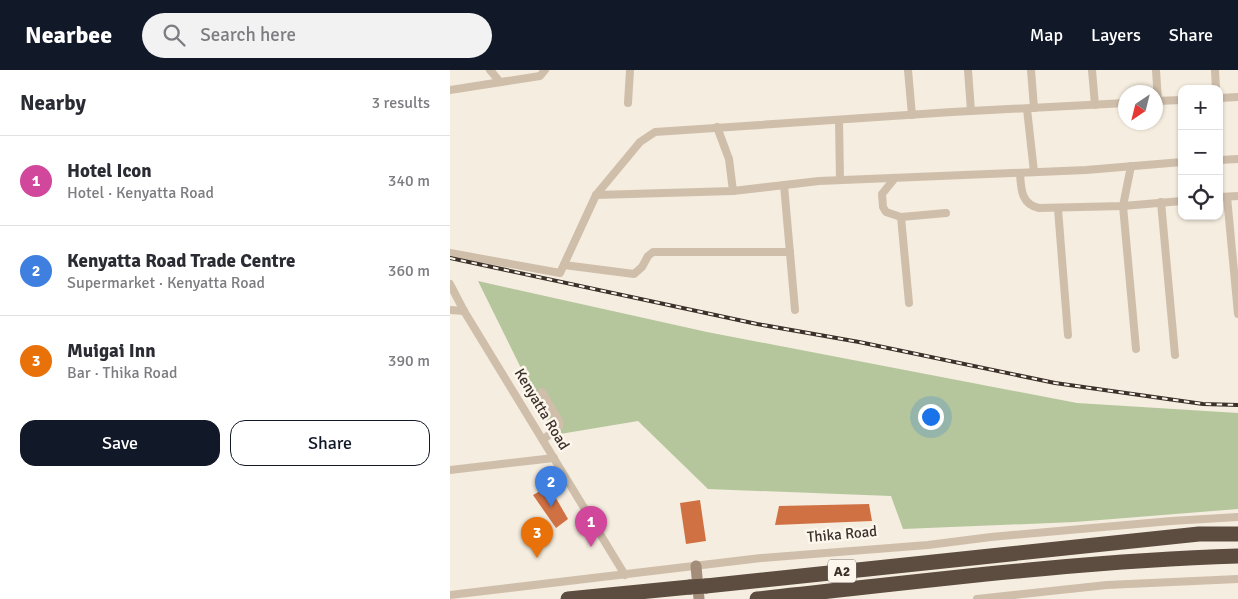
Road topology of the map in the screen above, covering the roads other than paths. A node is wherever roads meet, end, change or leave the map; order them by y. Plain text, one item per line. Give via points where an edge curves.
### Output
1 (490, 70) edge
2 (554, 70) edge
3 (630, 70) edge
4 (908, 70) edge
5 (968, 70) edge
6 (1031, 70) edge
7 (1092, 70) edge
8 (1156, 70) edge
9 (1215, 70) edge
10 (545, 71) edge
11 (500, 82) junction
12 (1156, 85) edge
13 (1216, 85) edge
14 (450, 90) edge
15 (1238, 97) edge
16 (1223, 98) edge
17 (1178, 100) edge
18 (1163, 101) edge
19 (628, 103) dead end
20 (1118, 104) edge
21 (1095, 105) junction
22 (1030, 108) junction
23 (971, 111) junction
24 (912, 115) junction
25 (839, 120) junction
26 (717, 127) junction
27 (1238, 159) edge
28 (1223, 160) edge
29 (1178, 162) edge
30 (1131, 166) junction
31 (1034, 172) junction
32 (1020, 173) junction
33 (895, 178) junction
34 (840, 180) junction
35 (784, 185) junction
36 (733, 190) junction
37 (596, 195) junction
38 (1238, 196) edge
39 (1223, 197) edge
40 (1178, 201) edge
41 (1161, 202) junction
42 (1123, 206) junction
43 (1058, 208) junction
44 (946, 213) dead end
45 (901, 217) junction
46 (790, 252) junction
47 (450, 253) edge
48 (564, 265) junction
49 (450, 284) edge
50 (909, 303) dead end
51 (450, 310) edge
52 (795, 310) dead end
53 (464, 311) junction
54 (1238, 314) edge
55 (1068, 335) dead end
56 (1136, 349) dead end
57 (1175, 355) dead end
58 (542, 392) dead end
59 (543, 440) junction
60 (554, 458) junction
61 (450, 470) edge
62 (1238, 517) edge
63 (1238, 534) edge
64 (1238, 556) edge
65 (696, 566) junction
66 (625, 575) junction
67 (1238, 579) edge
68 (698, 591) edge
69 (450, 595) edge
70 (568, 599) edge
71 (757, 599) edge
72 (977, 599) edge

1 - 11 street
2 - 10 street
3 - 19 street
4 - 24 street
5 - 23 street
6 - 22 street
7 - 21 street
8 - 12 street
9 - 13 street
10 - 11 street via 540,76
11 - 14 street
15 - 16 street
17 - 18 street
20 - 21 street
21 - 22 street
22 - 23 street
22 - 31 street
23 - 24 street
24 - 25 street
25 - 26 street
25 - 34 street
26 - 36 street via 729,159
26 - 37 street via 650,134
27 - 28 street
29 - 30 street
30 - 31 street
30 - 42 street
31 - 32 street
32 - 33 street
32 - 43 street via 1027,204
33 - 34 street
33 - 45 street via 882,194 883,207 890,214
34 - 35 street
35 - 36 street
35 - 46 street
36 - 37 street
37 - 48 street
38 - 39 street
39 - 54 street
40 - 41 street
41 - 42 street
41 - 57 street
42 - 43 street
42 - 56 street
43 - 55 street
44 - 45 street
45 - 50 street
46 - 48 street via 653,252 638,271 627,275
46 - 52 street
47 - 48 street via 560,273
49 - 53 street, Kenyatta Road
51 - 53 street
53 - 59 street, Kenyatta Road
58 - 59 street via 560,426
59 - 60 street, Kenyatta Road
60 - 61 street
60 - 66 street, Kenyatta Road
62 - 65 street, Thika Road via 1171,520
63 - 68 highway, A2 via 1189,535
64 - 71 highway, A2 via 1075,566
65 - 66 street, Thika Road
65 - 68 main road
66 - 69 street, Thika Road
67 - 72 street via 1107,585
68 - 70 highway, A2

